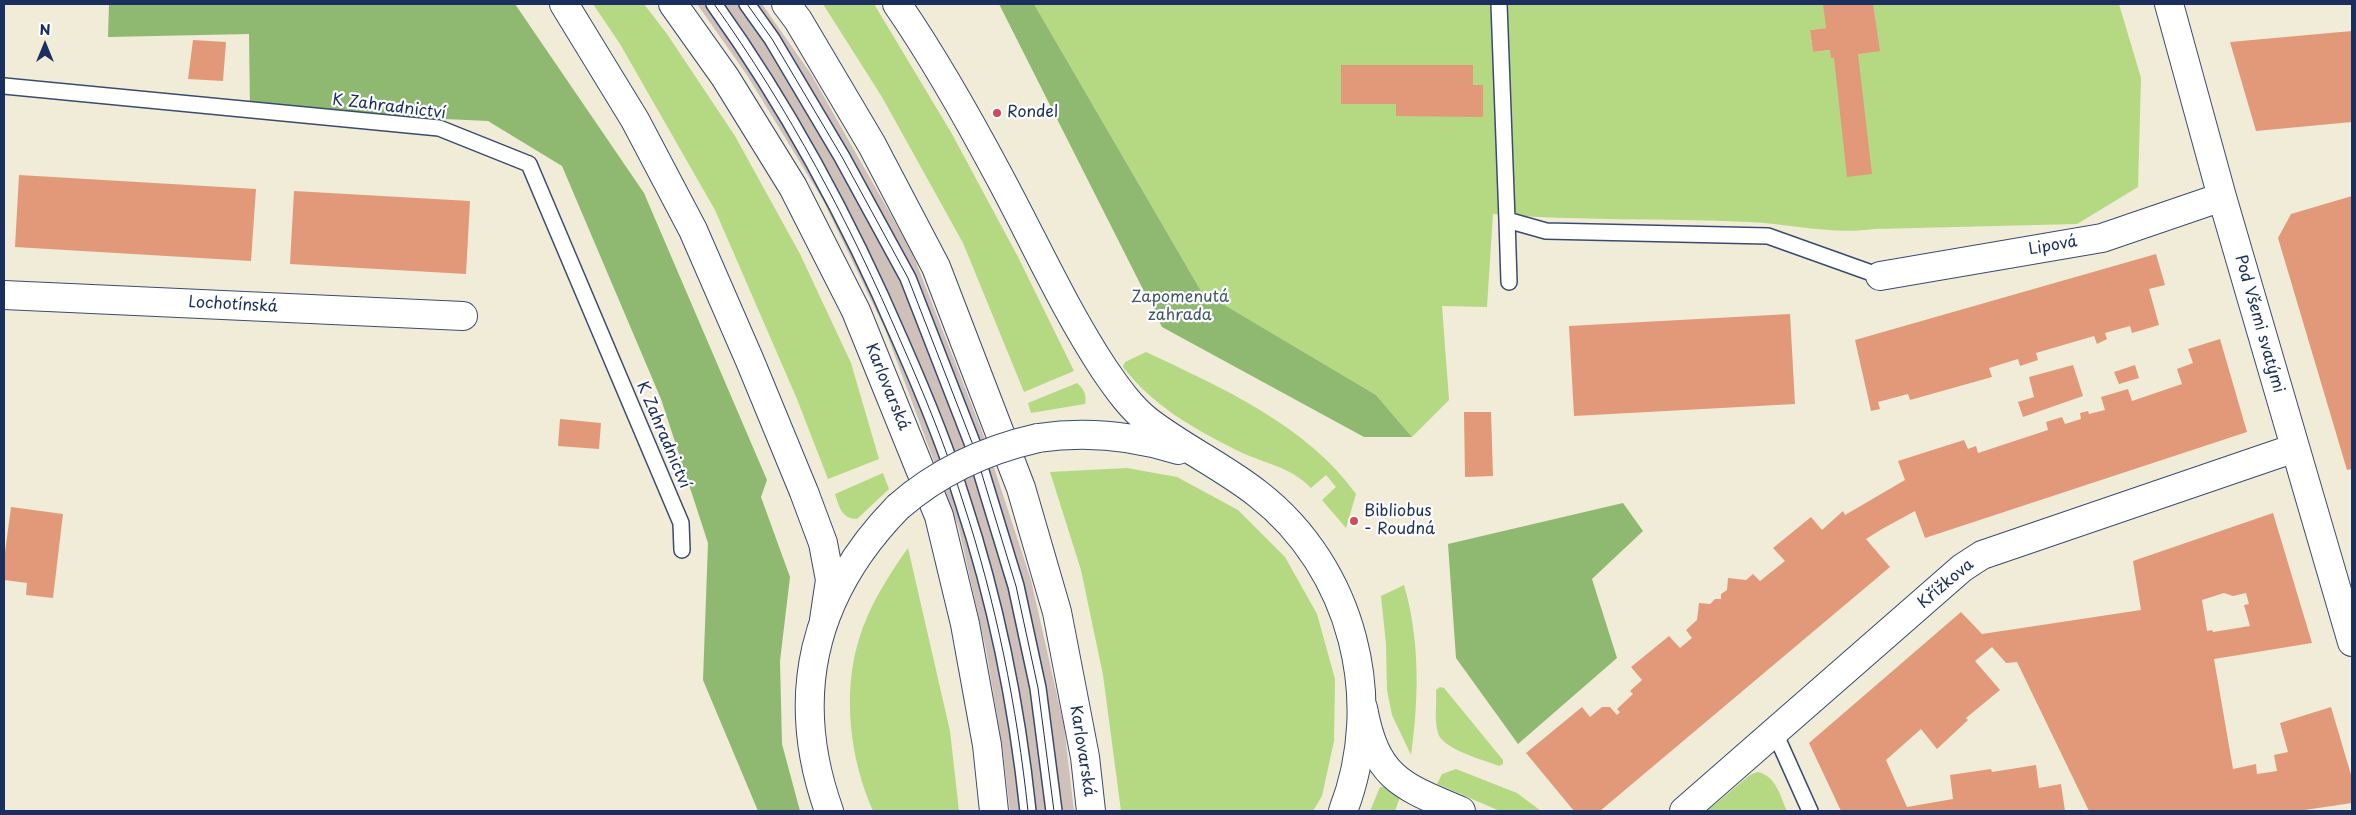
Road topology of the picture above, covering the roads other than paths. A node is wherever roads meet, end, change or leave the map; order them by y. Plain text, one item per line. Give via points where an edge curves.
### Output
1 (564, 4) edge
2 (673, 4) edge
3 (714, 4) edge
4 (747, 4) edge
5 (786, 4) edge
6 (898, 4) edge
7 (1499, 4) edge
8 (2169, 4) edge
9 (4, 86) edge
10 (2222, 197) junction
11 (1507, 220) junction
12 (1880, 276) joint
13 (1509, 282) dead end
14 (4, 294) edge
15 (463, 316) dead end
16 (2296, 448) junction
17 (1216, 466) junction
18 (682, 550) dead end
19 (824, 620) junction
20 (2352, 642) edge
21 (1362, 705) junction
22 (1775, 732) junction
23 (829, 811) edge
24 (994, 811) edge
25 (1028, 811) edge
26 (1054, 811) edge
27 (1090, 811) edge
28 (1343, 811) edge
29 (1461, 811) edge
30 (1684, 811) edge
31 (1810, 811) edge

1 - 19 main road via 635,120 693,230 750,361 823,543 830,580
2 - 24 main road, Karlovarská via 725,77 793,187 856,311 939,516 967,633 987,745
3 - 25 lane, Karlovarská via 750,55 820,171 880,293 935,421 986,582 1010,687
4 - 26 lane via 772,39 842,156 908,278 973,445 1016,586 1038,688
5 - 27 main road, Karlovarská via 872,145 936,267 1022,488 1057,612 1085,757
6 - 17 main road via 999,175 1052,279 1107,372 1147,421
7 - 11 lane
8 - 10 main road, Pod Všemi svatými
9 - 18 lane, K Zahradnictví via 439,128 529,164 681,522
10 - 12 main road, Lipová via 2102,238
10 - 16 main road, Pod Všemi svatými
11 - 12 lane via 1546,231 1768,236
11 - 13 lane
14 - 15 main road, Lochotínská
16 - 20 main road, Pod Všemi svatými
16 - 22 main road, Křížkova via 1982,555 1962,568
17 - 19 main road, bridge via 1180,450 1104,434 1038,438 1013,443 967,460 931,481 898,507 866,542
17 - 21 main road via 1246,484 1279,512 1322,566 1341,602 1352,633 1360,670
19 - 23 main road via 811,680 810,723 816,769
21 - 28 main road via 1357,764
21 - 29 main road via 1376,752 1390,773 1413,792
22 - 30 main road, Křížkova
22 - 31 lane

